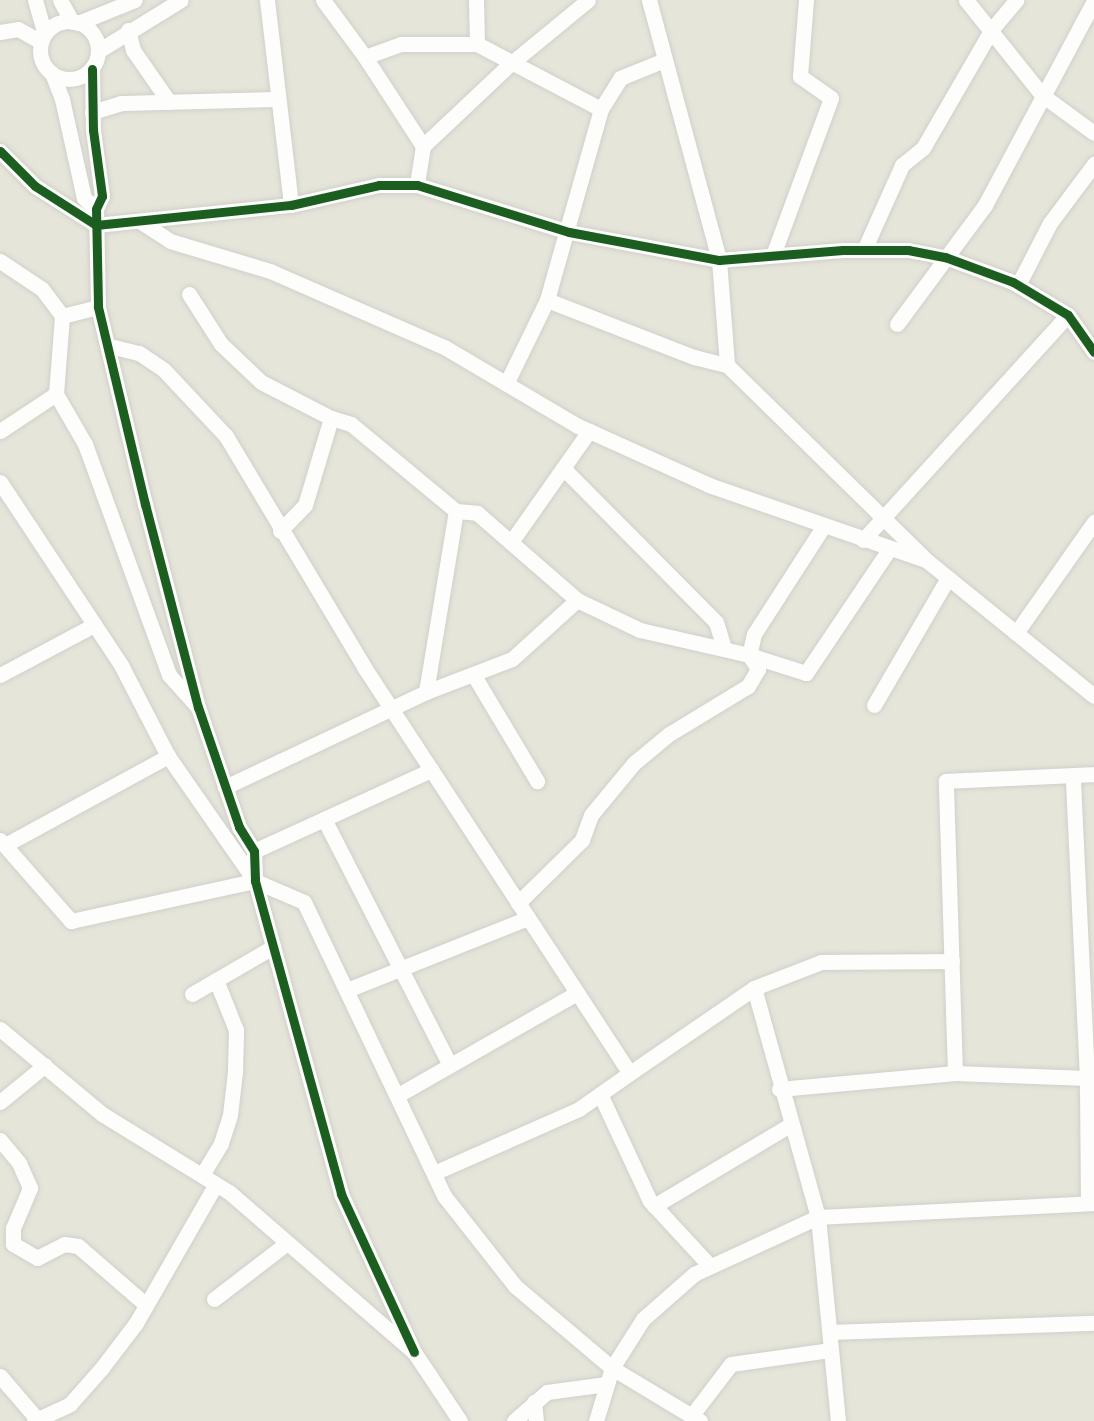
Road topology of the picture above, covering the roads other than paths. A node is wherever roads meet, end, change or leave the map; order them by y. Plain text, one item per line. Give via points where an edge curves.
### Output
1 (35, 0) edge
2 (60, 0) edge
3 (135, 0) edge
4 (181, 0) edge
5 (267, 0) edge
6 (323, 0) edge
7 (476, 0) edge
8 (588, 0) edge
9 (650, 0) edge
10 (806, 0) edge
11 (966, 0) edge
12 (1016, 0) edge
13 (1094, 1) edge
14 (75, 22) junction
15 (992, 28) junction
16 (128, 30) junction
17 (0, 32) edge
18 (43, 38) junction
19 (477, 44) junction
20 (98, 51) junction
21 (365, 57) junction
22 (662, 61) junction
23 (509, 65) junction
24 (92, 69) junction
25 (52, 73) junction
26 (1042, 94) junction
27 (278, 99) junction
28 (169, 102) junction
29 (601, 109) junction
30 (92, 112) junction
31 (1094, 133) edge
32 (423, 146) junction
33 (0, 151) edge
34 (1094, 164) edge
35 (417, 185) junction
36 (291, 205) junction
37 (96, 217) junction
38 (141, 222) junction
39 (569, 232) junction
40 (864, 250) junction
41 (773, 255) junction
42 (945, 257) junction
43 (719, 260) junction
44 (0, 261) edge
45 (1018, 285) junction
46 (189, 294) dead end
47 (547, 300) junction
48 (98, 307) junction
49 (1068, 315) junction
50 (62, 316) junction
51 (897, 324) dead end
52 (110, 346) junction
53 (1094, 352) edge
54 (727, 365) junction
55 (507, 384) junction
56 (56, 394) junction
57 (331, 418) junction
58 (0, 431) edge
59 (589, 431) junction
60 (563, 468) junction
61 (0, 482) edge
62 (456, 511) junction
63 (884, 516) junction
64 (1094, 522) edge
65 (823, 527) junction
66 (280, 531) junction
67 (863, 540) junction
68 (511, 542) junction
69 (890, 548) junction
70 (926, 560) junction
71 (948, 578) junction
72 (578, 600) junction
73 (94, 625) junction
74 (1016, 633) junction
75 (724, 649) junction
76 (749, 655) junction
77 (472, 674) junction
78 (0, 675) edge
79 (426, 692) junction
80 (1094, 696) edge
81 (874, 705) dead end
82 (198, 707) junction
83 (391, 710) junction
84 (168, 756) junction
85 (431, 770) junction
86 (1094, 774) edge
87 (1073, 776) junction
88 (537, 781) dead end
89 (225, 787) junction
90 (324, 819) junction
91 (3, 843) edge
92 (254, 851) junction
93 (255, 881) junction
94 (518, 903) junction
95 (528, 918) junction
96 (273, 947) junction
97 (952, 961) junction
98 (401, 968) junction
99 (216, 980) junction
100 (754, 988) junction
101 (347, 990) junction
102 (577, 993) junction
103 (192, 994) dead end
104 (0, 1029) edge
105 (45, 1065) junction
106 (450, 1065) junction
107 (630, 1073) junction
108 (955, 1073) junction
109 (1090, 1078) edge
110 (779, 1089) junction
111 (600, 1094) junction
112 (398, 1095) junction
113 (0, 1102) edge
114 (790, 1125) junction
115 (0, 1140) edge
116 (434, 1173) junction
117 (202, 1175) junction
118 (216, 1184) junction
119 (1091, 1203) edge
120 (654, 1206) junction
121 (818, 1217) junction
122 (287, 1243) junction
123 (710, 1266) junction
124 (214, 1299) dead end
125 (146, 1305) junction
126 (1094, 1323) edge
127 (830, 1332) junction
128 (831, 1350) junction
129 (414, 1352) junction
130 (612, 1368) junction
131 (0, 1376) edge
132 (606, 1384) junction
133 (534, 1402) junction
134 (696, 1418) edge
135 (36, 1420) edge
136 (460, 1421) edge
137 (514, 1421) edge
138 (536, 1421) edge
139 (596, 1421) edge
140 (838, 1421) edge

1 - 18 street
2 - 14 street
3 - 14 street
4 - 16 street
5 - 27 street
6 - 21 street
7 - 19 street
8 - 23 street
9 - 22 street
10 - 41 street via 800,76 831,98
11 - 15 street
12 - 15 street
13 - 26 street
14 - 18 street via 59,23
14 - 20 street via 93,33
15 - 26 street
15 - 40 street via 923,148 902,165
16 - 20 street
16 - 28 street via 133,50
17 - 18 street via 18,29
18 - 25 street via 42,61
19 - 21 street via 401,44
19 - 23 street
20 - 24 street
21 - 32 street
22 - 29 street via 620,78
22 - 43 street
23 - 29 street
23 - 32 street
24 - 25 street via 75,79
24 - 30 street
25 - 37 street via 62,99 84,198
26 - 31 street
26 - 42 street via 985,205
27 - 28 street
27 - 36 street
28 - 30 street via 121,104
29 - 39 street
30 - 37 street via 102,196
32 - 35 street
33 - 37 street via 35,186
34 - 45 street via 1050,223
35 - 36 street via 379,185
35 - 39 street
36 - 38 street
37 - 38 street
37 - 48 street
38 - 55 street via 170,242 270,271 425,339
39 - 43 street
39 - 47 street
40 - 41 street
40 - 42 street
41 - 43 street
42 - 45 street
42 - 51 street
43 - 54 street
44 - 50 street via 42,290
45 - 49 street
46 - 57 street via 221,344 261,382
47 - 54 street via 694,357
47 - 55 street
48 - 50 street
48 - 52 street
49 - 53 street
49 - 63 street
50 - 56 street
52 - 66 street via 139,353 164,370 226,435
52 - 82 street
54 - 63 street
55 - 59 street
56 - 58 street
56 - 82 street via 85,444 169,675
57 - 62 street via 351,424
57 - 66 street via 305,505
59 - 60 street
59 - 65 street via 709,485
60 - 68 street
60 - 75 street via 716,622
61 - 73 street
62 - 68 street via 477,513
62 - 79 street
63 - 67 street
63 - 70 street
64 - 74 street
65 - 67 street
65 - 76 street via 754,634
66 - 83 street
67 - 69 street
68 - 72 street
69 - 70 street
69 - 76 street via 806,674
70 - 71 street
71 - 74 street
71 - 81 street
72 - 75 street via 640,630
72 - 77 street via 512,659
73 - 78 street
73 - 84 street via 121,665
74 - 80 street
75 - 76 street
76 - 94 street via 758,669 748,686 669,734 634,763 591,815 582,840
77 - 79 street
77 - 88 street
79 - 83 street
82 - 89 street
83 - 85 street
83 - 89 street
84 - 91 street
84 - 93 street
85 - 90 street
85 - 94 street
86 - 87 street
87 - 97 street via 946,781
87 - 109 street
89 - 92 street via 239,827
90 - 92 street
90 - 98 street
91 - 93 street via 71,921
92 - 93 street
93 - 96 street
93 - 101 street via 304,902
94 - 95 street
95 - 98 street
95 - 102 street
96 - 99 street
96 - 129 street via 341,1194
97 - 100 street via 821,962
97 - 108 street
98 - 101 street
98 - 106 street
99 - 103 street
99 - 117 street via 236,1030 235,1072 230,1115
100 - 107 street
100 - 110 street
101 - 112 street
102 - 106 street
102 - 107 street
104 - 105 street
105 - 113 street
105 - 117 street via 102,1114
106 - 112 street
107 - 111 street
108 - 109 street
108 - 110 street
109 - 119 street
110 - 114 street
111 - 116 street via 579,1109
111 - 120 street
112 - 116 street
114 - 120 street
114 - 121 street
115 - 125 street via 19,1164 30,1188 13,1228 13,1244 37,1258 64,1244 78,1246
116 - 130 street via 445,1197 515,1286
117 - 118 street
118 - 122 street
118 - 125 street
119 - 121 street
120 - 123 street
121 - 123 street
121 - 127 street
122 - 124 street
122 - 129 street
123 - 130 street via 694,1274 643,1318
125 - 135 street via 101,1370 69,1404
126 - 127 street
127 - 128 street
128 - 134 street via 731,1364
128 - 140 street
129 - 136 street
130 - 132 street
130 - 134 street
131 - 135 street
132 - 133 street via 567,1386
132 - 139 street
133 - 137 street
133 - 138 street

